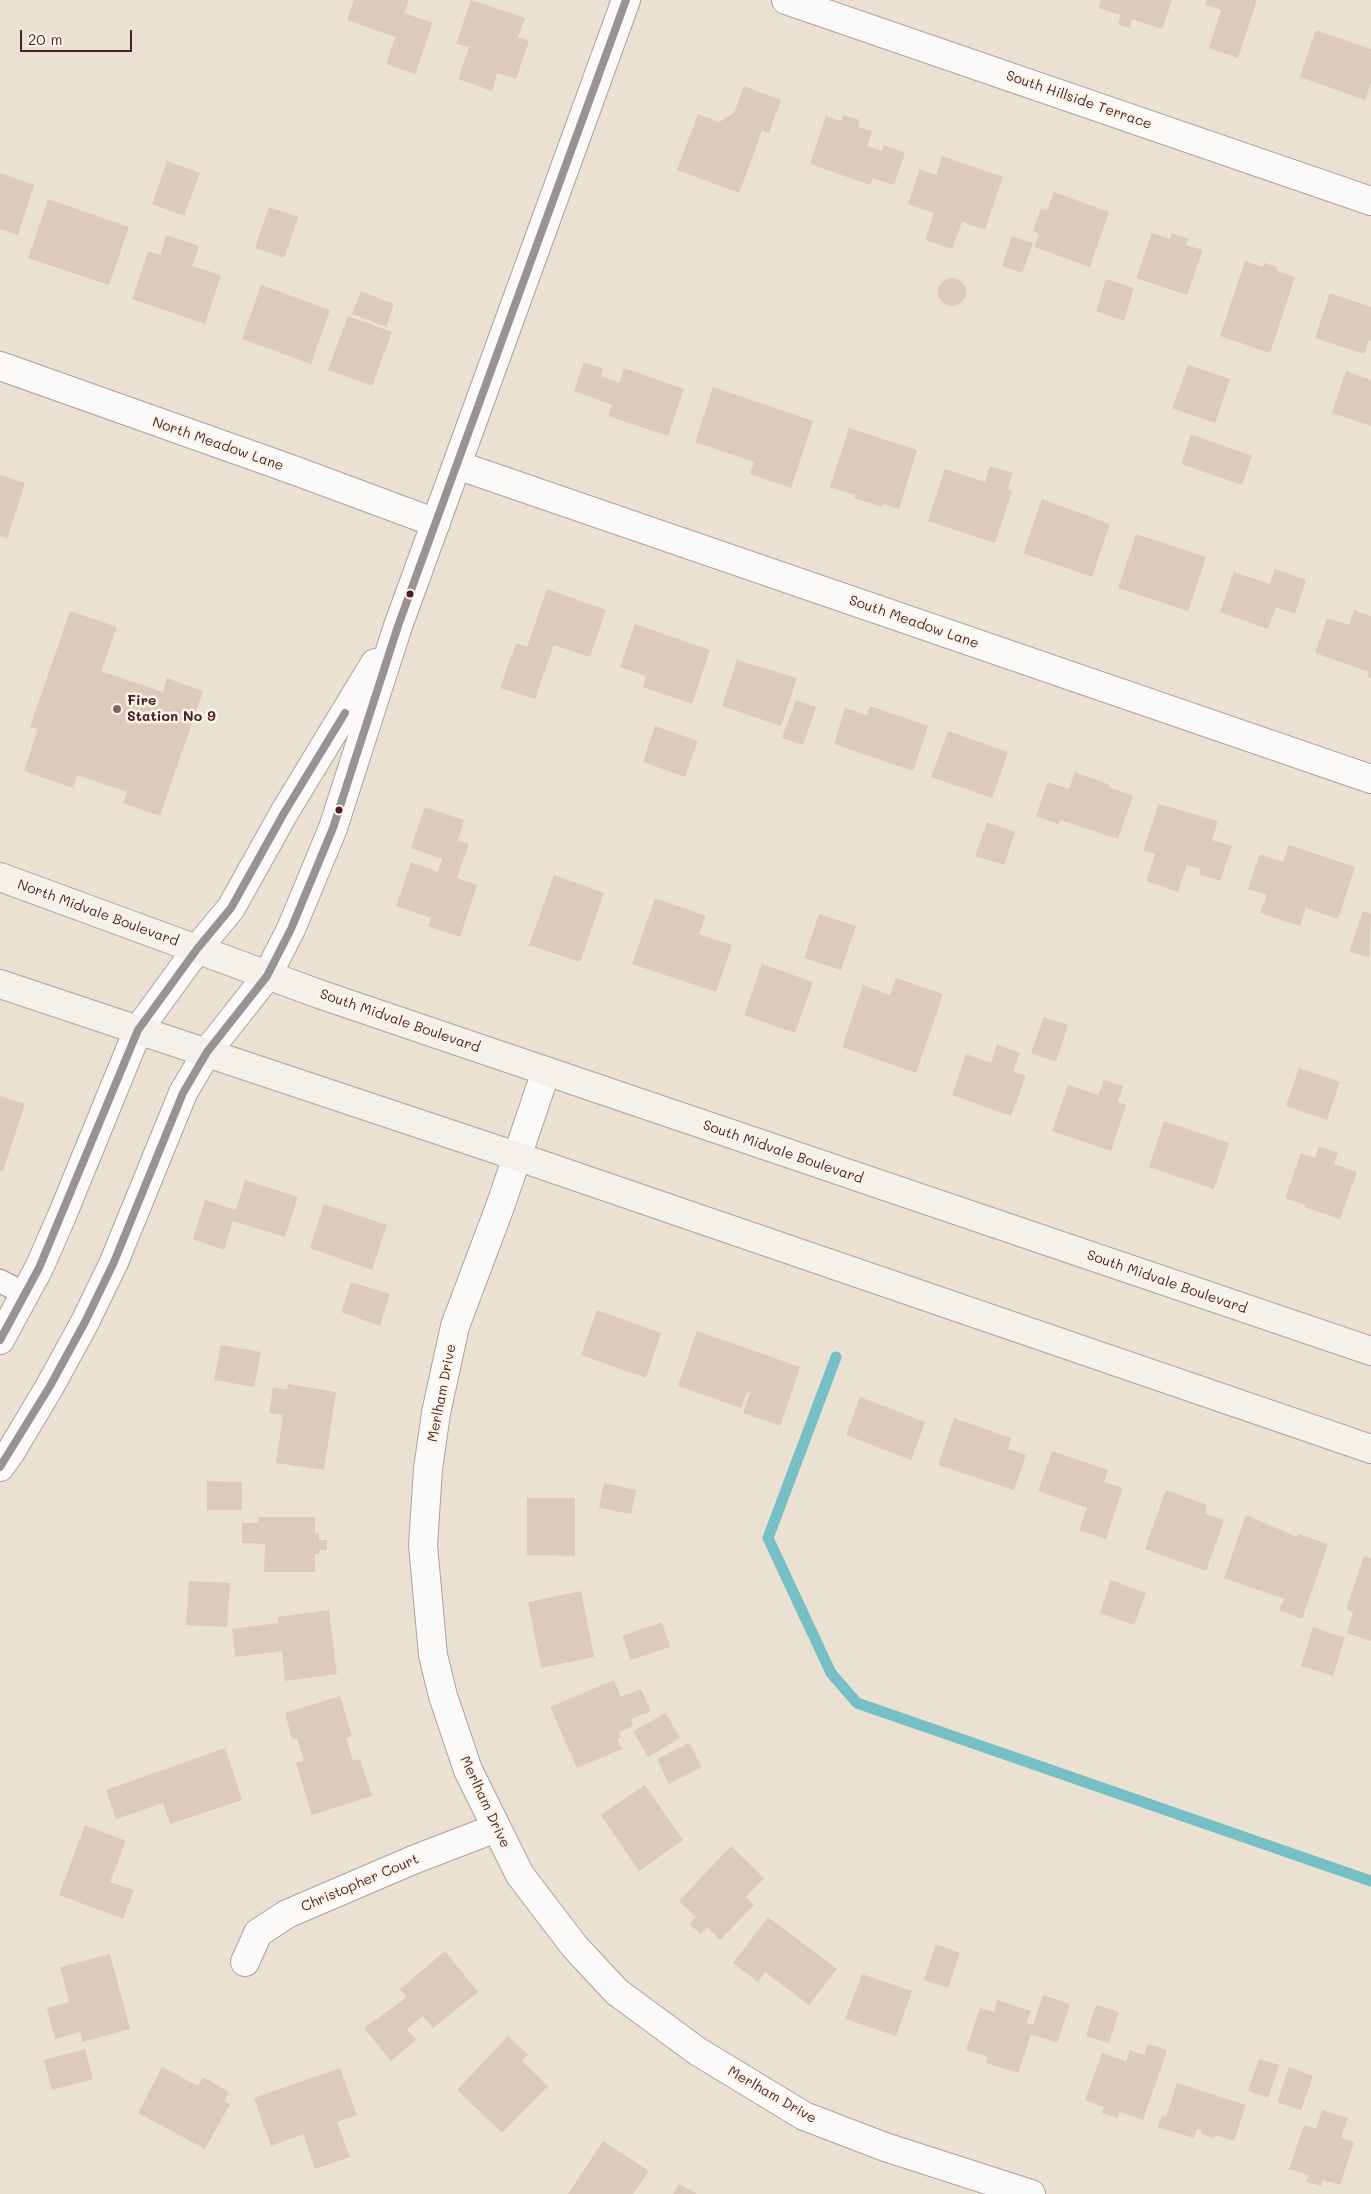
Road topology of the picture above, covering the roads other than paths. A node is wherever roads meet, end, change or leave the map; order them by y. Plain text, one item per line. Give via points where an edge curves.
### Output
1 (626, 0) edge
2 (786, 0) edge
3 (1371, 201) edge
4 (0, 366) edge
5 (456, 465) junction
6 (436, 523) junction
7 (398, 626) junction
8 (1371, 779) edge
9 (0, 877) edge
10 (196, 949) junction
11 (267, 976) junction
12 (0, 984) edge
13 (138, 1030) junction
14 (207, 1052) junction
15 (546, 1071) junction
16 (516, 1156) junction
17 (0, 1281) edge
18 (25, 1294) junction
19 (0, 1340) edge
20 (1371, 1352) edge
21 (1371, 1449) edge
22 (0, 1467) edge
23 (496, 1828) junction
24 (245, 1962) dead end
25 (1031, 2194) edge

1 - 5 street
2 - 3 street, South Hillside Terrace
4 - 6 street, North Meadow Lane
5 - 6 street
5 - 8 street, South Meadow Lane
6 - 7 street
7 - 10 street via 284,813 231,908
7 - 11 street via 333,828 291,929
9 - 10 main road, North Midvale Boulevard
10 - 11 main road, South Midvale Boulevard
10 - 13 street
11 - 14 street
11 - 15 main road, South Midvale Boulevard
12 - 13 main road
13 - 14 main road
13 - 18 street via 62,1218
14 - 16 main road
14 - 22 street via 183,1093 114,1262 85,1322
15 - 16 street, Merlham Drive
15 - 20 main road, South Midvale Boulevard
16 - 21 main road
16 - 23 street, Merlham Drive via 455,1326 436,1413 423,1545 433,1655 443,1696 468,1770
17 - 18 lane
18 - 19 street
23 - 24 street, Christopher Court via 287,1914 258,1933
23 - 25 street, Merlham Drive via 520,1875 575,1947 617,1992 697,2051 804,2116 885,2147

